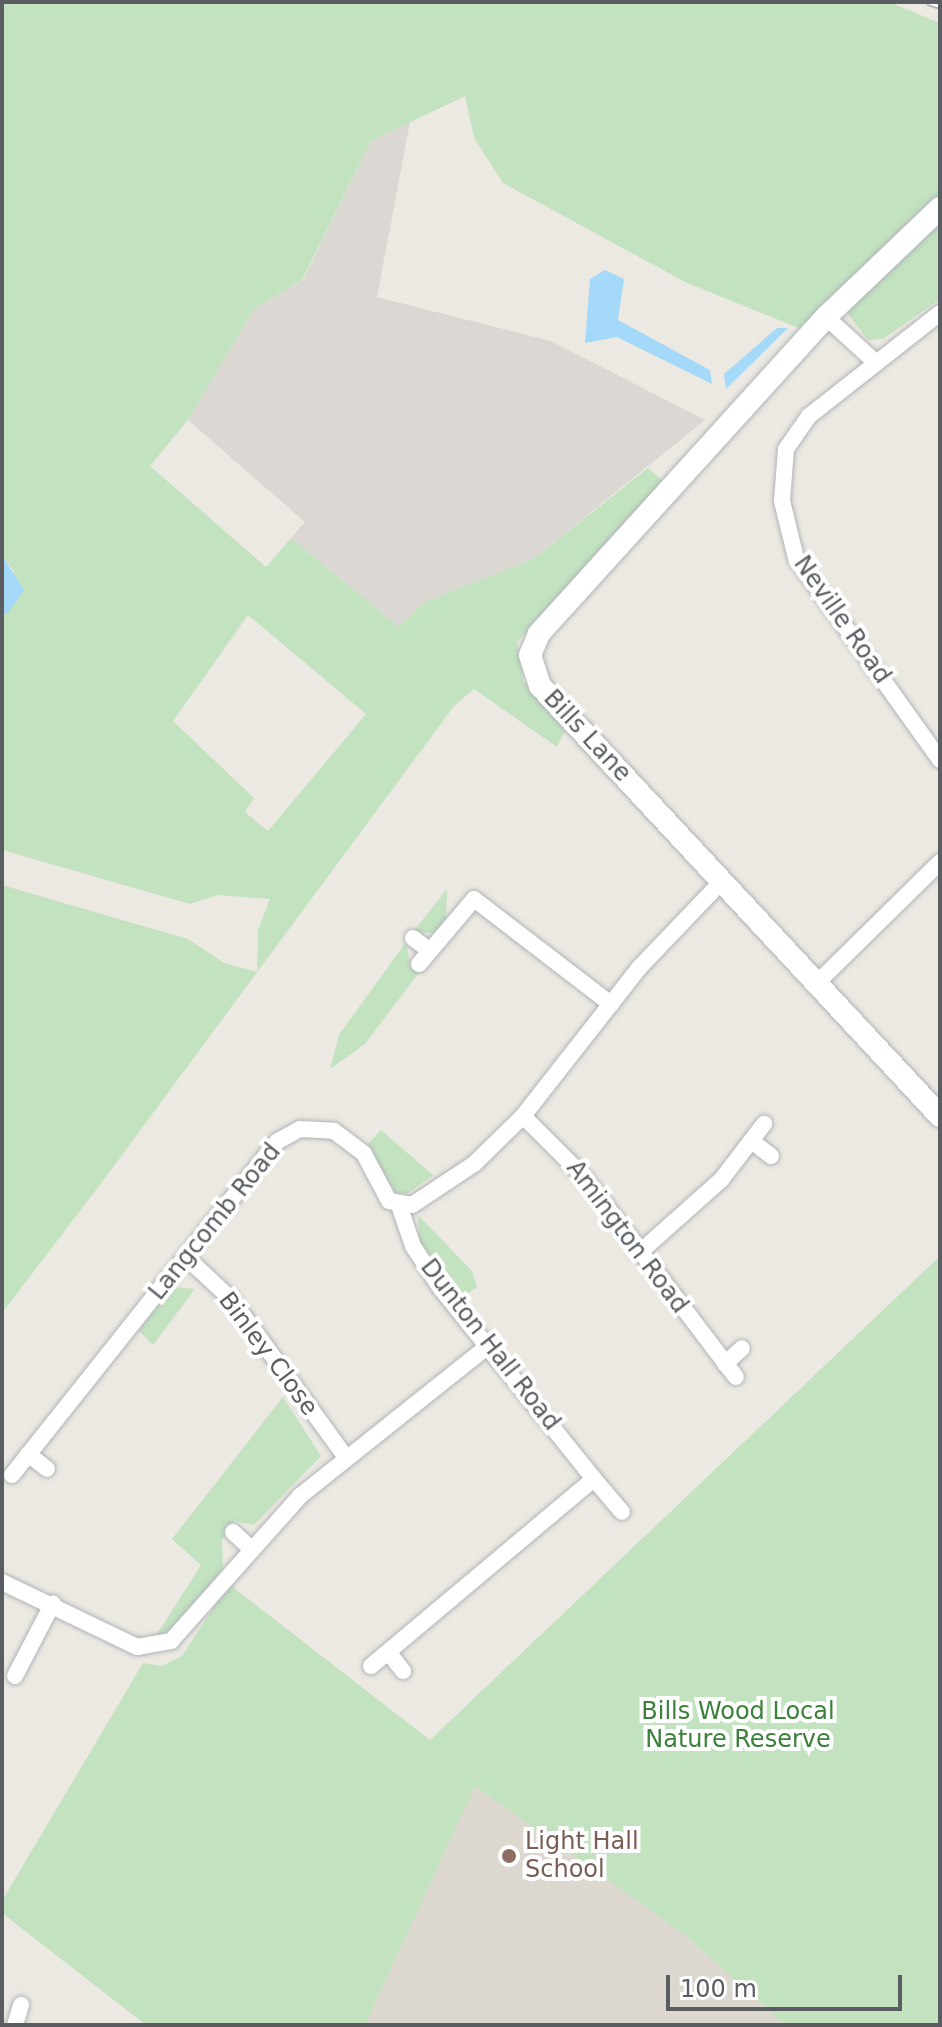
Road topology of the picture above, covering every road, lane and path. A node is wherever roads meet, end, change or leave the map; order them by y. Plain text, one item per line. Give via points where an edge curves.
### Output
1 (940, 208) edge
2 (939, 314) edge
3 (826, 317) junction
4 (874, 361) junction
5 (940, 760) edge
6 (940, 862) edge
7 (723, 880) junction
8 (413, 938) dead end
9 (819, 981) junction
10 (611, 1004) junction
11 (523, 1116) junction
12 (940, 1116) edge
13 (764, 1124) dead end
14 (753, 1142) junction
15 (771, 1156) dead end
16 (399, 1205) junction
17 (639, 1253) junction
18 (186, 1257) junction
19 (488, 1346) junction
20 (742, 1348) dead end
21 (28, 1454) junction
22 (345, 1456) junction
23 (47, 1469) dead end
24 (12, 1475) dead end
25 (594, 1479) junction
26 (622, 1512) dead end
27 (233, 1532) dead end
28 (249, 1547) junction
29 (2, 1582) edge
30 (53, 1603) junction
31 (389, 1653) junction
32 (371, 1666) dead end
33 (403, 1671) dead end
34 (15, 1676) dead end
35 (21, 2005) dead end
36 (15, 2025) edge

1 - 3 street, Bills Lane
2 - 4 street, Neville Road
3 - 4 street
3 - 7 street, Bills Lane via 539,634 530,655 540,686
4 - 5 street, Neville Road via 809,416 786,449 785,530 796,558
6 - 9 street
7 - 9 street, Bills Lane
7 - 10 street
8 - 10 street via 424,957 474,899
9 - 12 street, Bills Lane
10 - 11 street
11 - 16 street via 474,1164 412,1205
11 - 17 street, Amington Road via 584,1177
13 - 14 street
14 - 15 street
14 - 17 street via 668,1232
16 - 18 street, Langcomb Road via 352,1141 334,1131 300,1129 278,1141
16 - 19 street, Dunton Hall Road via 413,1246
17 - 20 street, Amington Road via 730,1370
18 - 21 street, Langcomb Road
18 - 22 street, Binley Close via 232,1300
19 - 22 street via 398,1423
19 - 25 street, Dunton Hall Road
21 - 23 street
21 - 24 street, Langcomb Road
22 - 28 street
25 - 26 street, Dunton Hall Road
25 - 31 street
27 - 28 street
28 - 30 street via 184,1632 149,1649
29 - 30 street
30 - 34 street
31 - 32 street
31 - 33 street
35 - 36 street

